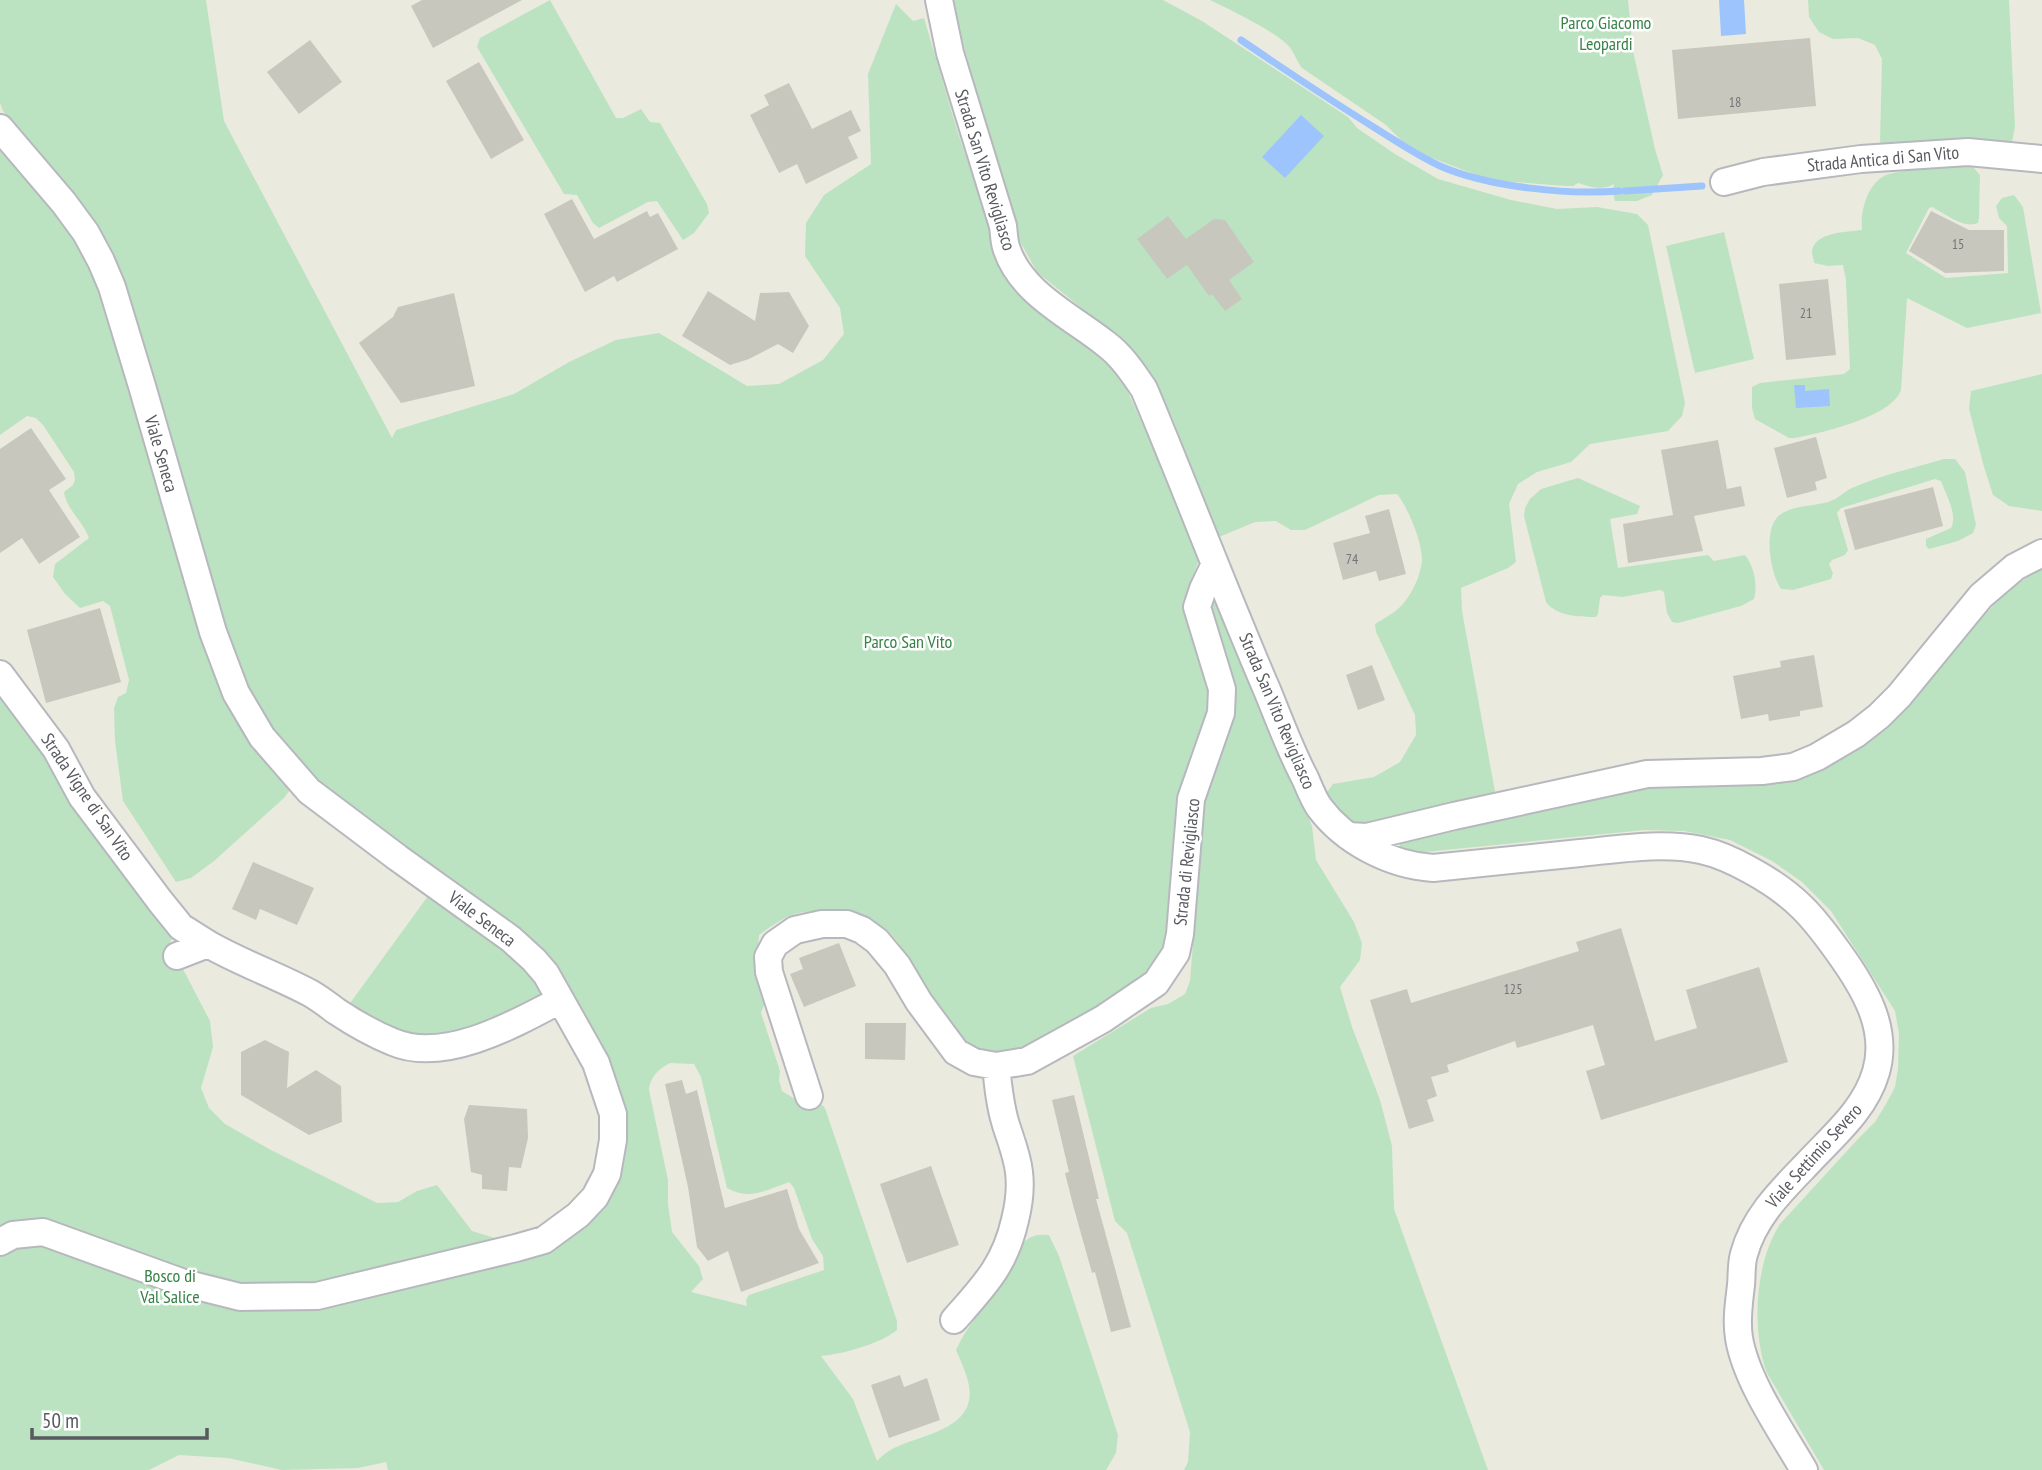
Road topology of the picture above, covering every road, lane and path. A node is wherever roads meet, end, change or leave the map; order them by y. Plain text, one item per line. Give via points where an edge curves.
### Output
1 (939, 0) edge
2 (0, 128) edge
3 (2042, 159) edge
4 (1724, 182) dead end
5 (2042, 552) edge
6 (1216, 564) junction
7 (0, 674) edge
8 (1348, 836) junction
9 (208, 944) junction
10 (177, 956) dead end
11 (560, 1000) junction
12 (996, 1066) junction
13 (808, 1096) dead end
14 (0, 1242) edge
15 (954, 1320) dead end
16 (1804, 1470) edge

1 - 6 street, Strada San Vito Revigliasco via 950,53 1010,256 1034,290 1108,345 1144,389
2 - 11 street, Viale Seneca via 64,204 101,261 213,632 236,693 262,737 309,790 512,939 546,974
3 - 4 street, Strada Antica di San Vito via 1968,152 1874,158 1789,168
5 - 8 street via 1980,596 1879,716 1856,734 1793,767 1647,774 1367,837
6 - 8 street, Strada San Vito Revigliasco via 1301,771 1318,805
6 - 12 street, Strada di Revigliasco via 1197,607 1222,689 1221,713 1191,799 1176,953 1156,983 1103,1019 1027,1061
7 - 9 street, Strada Vigne di San Vito via 56,749 82,797 180,927
8 - 16 street, Viale Settimio Severo via 1387,858 1433,868 1650,847 1700,850 1727,857 1771,881 1810,914 1830,940 1871,1007 1879,1033 1877,1069 1868,1094 1853,1115 1767,1208 1751,1233 1743,1256 1738,1315 1744,1361
9 - 10 street
9 - 11 street, Strada Vigne di San Vito via 312,993 365,1029 396,1044 421,1048 463,1044 508,1028
11 - 14 street, Viale Seneca via 600,1073 613,1114 613,1140 607,1174 595,1197 578,1216 544,1240 317,1296 240,1297 184,1283 43,1232 13,1235
12 - 13 street, Strada di Revigliasco via 956,1052 877,941 847,924 822,924 795,930 775,944 768,957
12 - 15 street via 1019,1171 1018,1208 996,1271

